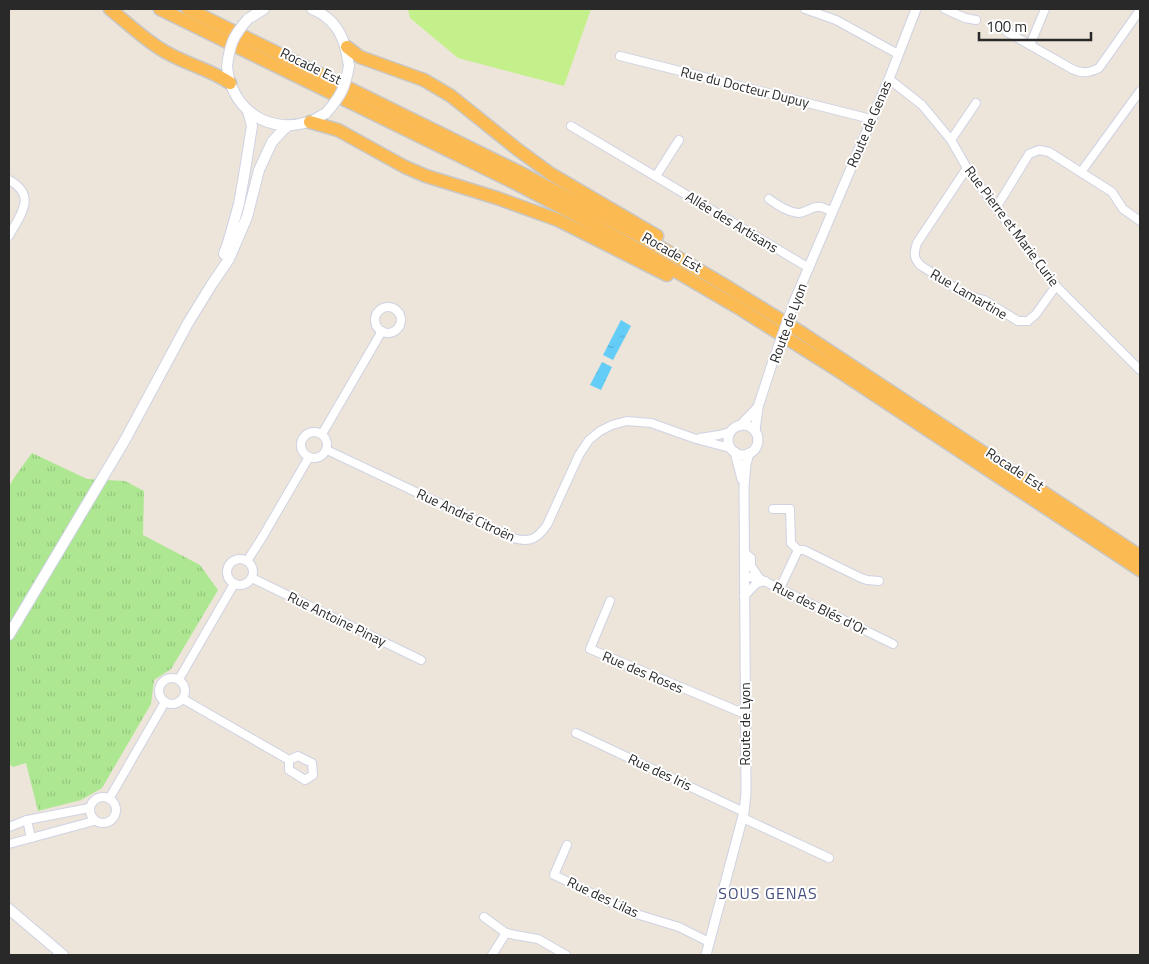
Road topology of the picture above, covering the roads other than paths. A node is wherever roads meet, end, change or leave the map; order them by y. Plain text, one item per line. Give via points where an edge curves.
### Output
1 (110, 9) edge
2 (160, 9) edge
3 (188, 9) edge
4 (264, 9) edge
5 (312, 9) edge
6 (805, 9) edge
7 (916, 9) edge
8 (945, 9) edge
9 (1045, 9) edge
10 (1140, 10) edge
11 (325, 13) edge
12 (976, 20) dead end
13 (1007, 32) dead end
14 (1030, 45) junction
15 (346, 47) junction
16 (898, 54) junction
17 (620, 56) dead end
18 (889, 79) junction
19 (230, 83) junction
20 (1140, 91) edge
21 (976, 103) dead end
22 (248, 111) junction
23 (871, 119) junction
24 (310, 122) junction
25 (288, 126) junction
26 (571, 126) dead end
27 (679, 140) dead end
28 (951, 140) junction
29 (967, 168) junction
30 (1081, 172) junction
31 (656, 176) junction
32 (9, 180) edge
33 (769, 199) dead end
34 (996, 208) junction
35 (832, 212) junction
36 (1140, 221) edge
37 (9, 236) edge
38 (820, 239) joint
39 (809, 268) junction
40 (212, 284) junction
41 (726, 286) junction
42 (1056, 286) junction
43 (737, 307) junction
44 (382, 331) dead end
45 (1140, 370) edge
46 (758, 407) junction
47 (740, 426) junction
48 (755, 431) junction
49 (730, 432) junction
50 (322, 434) junction
51 (696, 439) junction
52 (327, 450) junction
53 (732, 450) junction
54 (750, 453) junction
55 (308, 457) junction
56 (744, 487) junction
57 (773, 509) dead end
58 (798, 550) junction
59 (744, 552) junction
60 (1140, 556) edge
61 (247, 561) junction
62 (1140, 570) edge
63 (744, 576) junction
64 (252, 578) junction
65 (762, 580) junction
66 (879, 581) dead end
67 (234, 584) junction
68 (780, 588) junction
69 (744, 596) junction
70 (610, 601) dead end
71 (9, 635) edge
72 (893, 644) dead end
73 (421, 660) dead end
74 (179, 679) junction
75 (183, 699) junction
76 (165, 702) junction
77 (745, 714) junction
78 (576, 733) dead end
79 (289, 760) dead end
80 (109, 799) junction
81 (89, 808) junction
82 (65, 813) junction
83 (744, 815) junction
84 (27, 820) junction
85 (94, 821) junction
86 (70, 827) junction
87 (9, 828) edge
88 (31, 838) junction
89 (9, 844) edge
90 (567, 845) dead end
91 (829, 858) dead end
92 (9, 909) edge
93 (484, 917) dead end
94 (9, 918) edge
95 (506, 933) junction
96 (47, 941) junction
97 (709, 942) junction
98 (63, 955) edge
99 (492, 955) edge
100 (566, 955) edge
101 (706, 955) edge

1 - 19 highway via 158,48
2 - 43 highway, Rocade Est via 513,182 640,250
3 - 41 highway, Rocade Est via 521,173
4 - 19 main road, bridge via 236,32 229,48 227,66
5 - 11 main road
6 - 16 street via 836,20
7 - 16 street, Route de Genas
8 - 12 street
9 - 14 street
10 - 14 street via 1099,68 1091,72 1081,73
11 - 15 main road via 339,30
13 - 14 street
15 - 24 main road, bridge via 349,66 346,84 326,113
15 - 41 highway via 360,57 424,80 451,96 551,174 723,277
16 - 18 street, Route de Genas
17 - 23 street, Rue du Docteur Dupuy
18 - 23 street, Route de Genas
18 - 28 street, Rue Pierre et Marie Curie via 922,104
19 - 22 main road
20 - 30 street
21 - 28 street
22 - 25 main road via 267,122
22 - 40 main road via 252,126 244,176 228,243
23 - 35 street, Route de Genas
24 - 25 main road
24 - 43 highway via 338,130 405,168 558,220 724,307
25 - 40 main road via 272,142 260,170 247,217 229,259
26 - 31 street, Allée des Artisans
27 - 31 street
28 - 29 street, Rue Pierre et Marie Curie
29 - 34 street, Rue Pierre et Marie Curie
29 - 42 street, Rue Lamartine via 917,243 914,253 920,265 966,295 984,300 1018,321 1028,321 1036,314
30 - 34 street via 1049,152 1039,150 1029,154
30 - 36 street via 1112,192 1123,209
31 - 39 street, Allée des Artisans
32 - 37 street via 22,189 25,205
33 - 35 street via 797,213 820,206
34 - 42 street, Rue Pierre et Marie Curie
35 - 38 street, Route de Genas
38 - 39 street, Route de Lyon
39 - 46 street, Route de Lyon, bridge
40 - 71 main road via 125,440
41 - 60 highway, Rocade Est
42 - 45 street, Rue Pierre et Marie Curie
43 - 62 highway, Rocade Est
44 - 50 street
46 - 47 street, Route de Lyon
46 - 48 street, Route de Lyon
47 - 48 street
47 - 49 street
48 - 54 street via 757,444
49 - 51 street, Rue André Citroën
49 - 53 street via 728,440
50 - 52 street via 328,443
50 - 55 street via 311,432 304,437 301,448
51 - 52 street, Rue André Citroën via 638,421 623,422 600,431 579,455 540,535 522,541
51 - 53 street, Rue André Citroën
52 - 55 street via 321,457
53 - 54 street via 742,455
53 - 56 street, Route de Lyon
54 - 56 street, Route de Lyon
55 - 61 street
56 - 59 street, Route de Lyon
57 - 58 street via 790,508 791,543
58 - 66 street via 867,580
58 - 68 street
59 - 63 street, Route de Lyon
59 - 65 street via 751,558 751,566
61 - 64 street via 253,567
61 - 67 street via 236,560 228,567 227,576
63 - 65 street, Rue des Blés d'Or
63 - 69 street, Route de Lyon
64 - 67 street via 244,585
64 - 73 street, Rue Antoine Pinay
65 - 68 street, Rue des Blés d'Or
65 - 69 street
67 - 74 street
68 - 72 street, Rue des Blés d'Or
69 - 77 street, Route de Lyon
70 - 77 street, Rue des Roses via 590,649
74 - 75 street via 185,686
74 - 76 street via 170,678 160,685 160,698
75 - 76 street via 176,704
75 - 79 street
76 - 80 street
77 - 83 street, Route de Lyon
78 - 83 street, Rue des Iris
80 - 81 street via 97,798
80 - 85 street via 115,805 114,818 106,823
81 - 82 street
81 - 85 street
82 - 84 street
82 - 86 street
83 - 91 street, Rue des Iris
83 - 97 street, Route de Lyon
84 - 87 street
84 - 88 street
85 - 86 street
86 - 88 street
88 - 89 street
90 - 97 street, Rue des Lilas via 554,875 633,913 680,927
92 - 96 main road
93 - 95 street
94 - 96 main road
95 - 99 street
95 - 100 street via 538,939
96 - 98 main road
97 - 101 street, Route de Lyon

